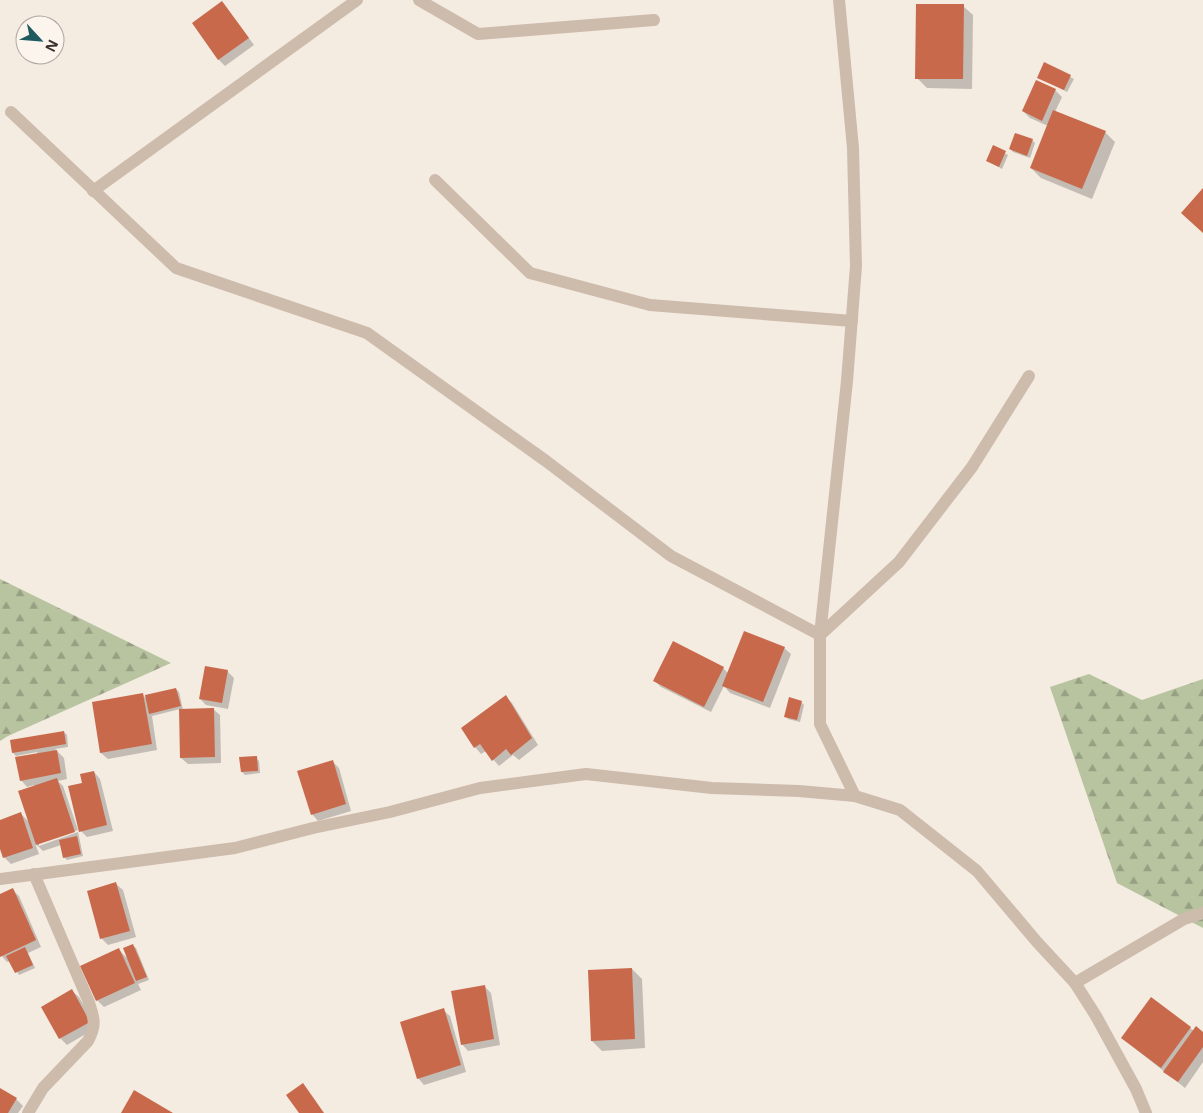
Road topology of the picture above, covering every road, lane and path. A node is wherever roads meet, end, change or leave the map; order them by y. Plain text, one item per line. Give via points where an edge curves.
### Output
1 (357, 0) edge
2 (419, 0) edge
3 (840, 0) edge
4 (654, 20) dead end
5 (11, 112) dead end
6 (435, 180) dead end
7 (93, 191) junction
8 (852, 322) junction
9 (1029, 376) dead end
10 (820, 635) junction
11 (855, 796) junction
12 (34, 874) junction
13 (0, 879) edge
14 (1203, 913) edge
15 (1076, 983) junction
16 (28, 1113) edge
17 (1146, 1113) edge

1 - 7 street
2 - 4 street via 478,34
3 - 8 street via 853,148 856,266
5 - 7 street
6 - 8 street via 530,273 650,305
7 - 10 street via 176,268 367,333 546,461 671,556
8 - 10 street
9 - 10 street via 972,467 898,562
10 - 11 street via 820,724
11 - 12 street via 712,788 586,774 480,788 235,848
11 - 15 street via 900,810 977,871
12 - 13 street
12 - 16 street via 95,1021 88,1041 43,1088
14 - 15 street via 1184,918
15 - 17 street via 1132,1081

